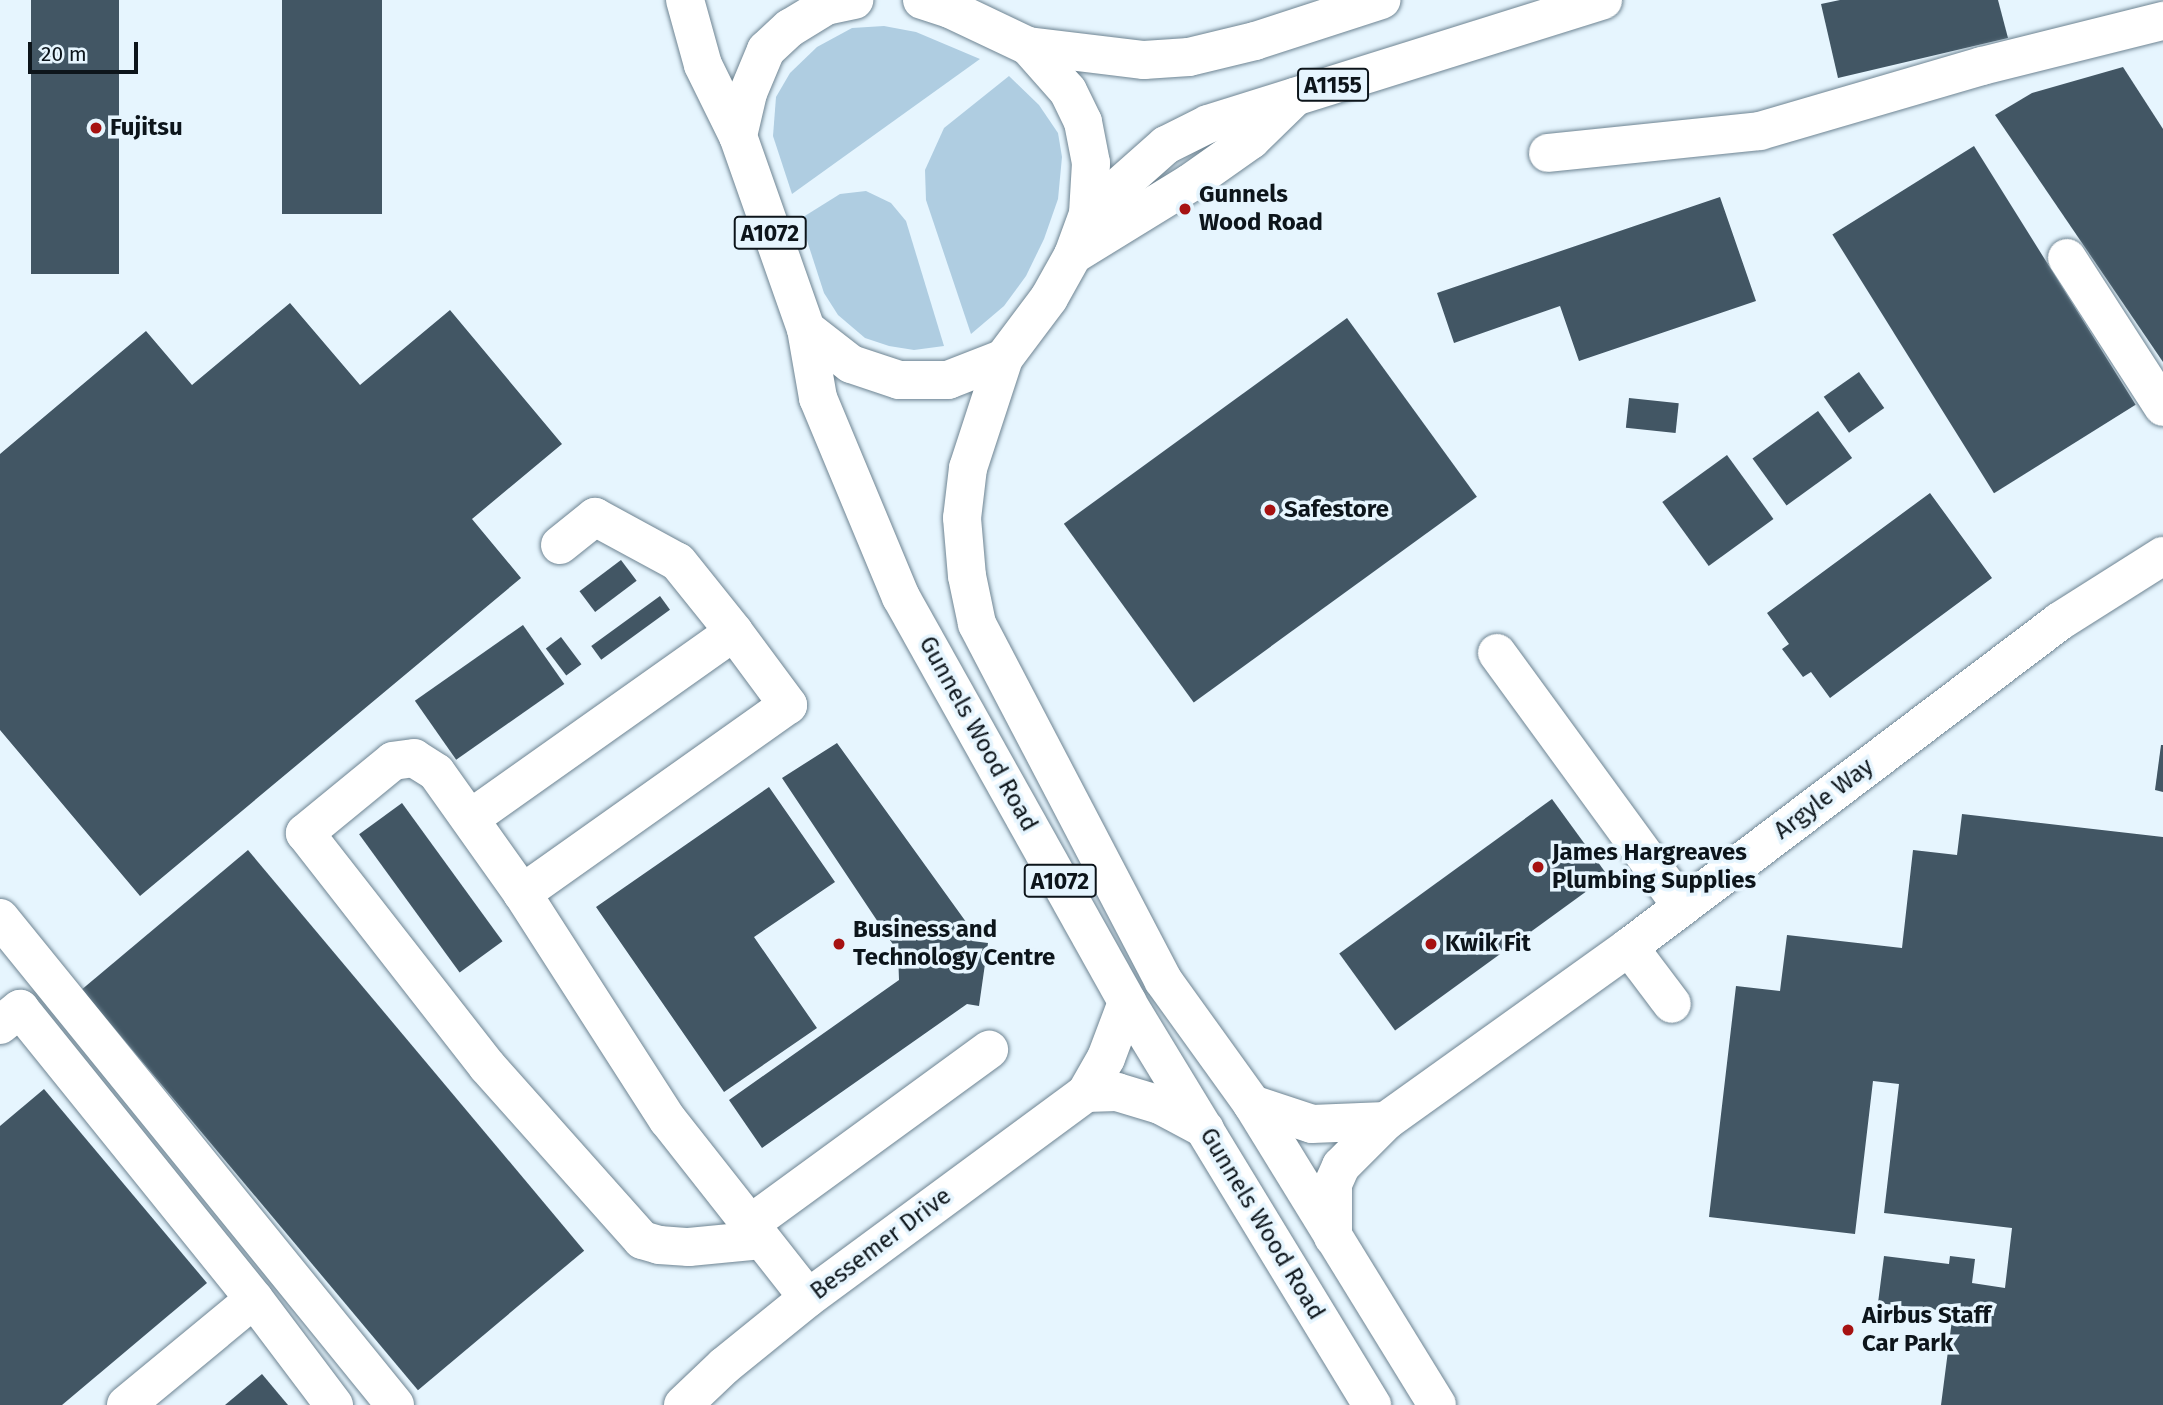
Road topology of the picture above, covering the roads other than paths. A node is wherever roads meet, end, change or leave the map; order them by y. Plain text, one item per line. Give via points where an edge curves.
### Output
1 (685, 0) edge
2 (854, 0) edge
3 (922, 0) edge
4 (1381, 0) edge
5 (1603, 0) edge
6 (2163, 21) edge
7 (1028, 46) junction
8 (1295, 97) junction
9 (738, 136) junction
10 (1548, 153) dead end
11 (1088, 214) junction
12 (1073, 255) junction
13 (2067, 258) dead end
14 (806, 329) junction
15 (1004, 358) junction
16 (2163, 407) edge
17 (561, 545) dead end
18 (2163, 556) edge
19 (734, 632) junction
20 (1497, 653) dead end
21 (471, 818) junction
22 (522, 893) junction
23 (1682, 907) junction
24 (0, 918) edge
25 (1629, 947) junction
26 (1128, 1002) junction
27 (1672, 1004) dead end
28 (0, 1025) edge
29 (989, 1050) dead end
30 (1086, 1093) junction
31 (1252, 1104) junction
32 (1386, 1121) junction
33 (1205, 1129) junction
34 (756, 1232) junction
35 (1333, 1237) junction
36 (808, 1298) junction
37 (254, 1299) junction
38 (126, 1405) edge
39 (334, 1405) edge
40 (395, 1405) edge
41 (683, 1405) edge
42 (1372, 1405) edge
43 (1437, 1405) edge

1 - 9 main road, Gunnels Wood Road / A1072 via 703,65
2 - 9 main road via 826,6 790,28 766,50 748,93
3 - 7 main road, Gunnels Wood Road / A1072
4 - 7 main road, A1155 via 1189,57 1143,60
5 - 8 main road, A1155
6 - 10 main road via 1982,66 1760,131
7 - 11 main road, Gunnels Wood Road / A1072 via 1068,91 1083,122 1091,163
8 - 11 main road, A1155 via 1208,124 1166,145
8 - 12 main road via 1251,140
9 - 14 main road, Gunnels Wood Road / A1072
11 - 12 main road, Gunnels Wood Road / A1072
12 - 15 main road, Gunnels Wood Road / A1072 via 1049,298
13 - 16 main road
14 - 15 main road via 851,364 900,380 947,380
14 - 26 main road, Gunnels Wood Road / A1072 via 818,398 901,597
15 - 31 main road, Gunnels Wood Road / A1072 via 968,468 962,518 977,624 1163,980
17 - 19 main road via 595,517 678,562
18 - 23 main road, Argyle Way via 2060,621
19 - 21 main road
19 - 22 main road via 788,705
20 - 23 main road
21 - 22 main road
21 - 34 main road via 436,772 414,758 393,761 305,834 487,1066 642,1240 689,1247
22 - 34 main road via 668,1120
23 - 25 main road, Argyle Way
24 - 40 main road
25 - 27 main road
25 - 32 main road, Argyle Way
26 - 30 main road, Bessemer Drive
26 - 33 main road, Gunnels Wood Road / A1072
28 - 37 main road via 20,1009
29 - 34 main road
30 - 33 main road via 1117,1092 1160,1105
30 - 36 main road, Bessemer Drive
31 - 32 main road via 1312,1124
31 - 35 main road, Gunnels Wood Road / A1072
32 - 35 main road, Argyle Way via 1341,1166 1333,1184
33 - 42 main road, Gunnels Wood Road / A1072
34 - 36 main road
35 - 43 main road, Gunnels Wood Road / A1072
36 - 41 main road, Bessemer Drive
37 - 38 main road
37 - 39 main road

